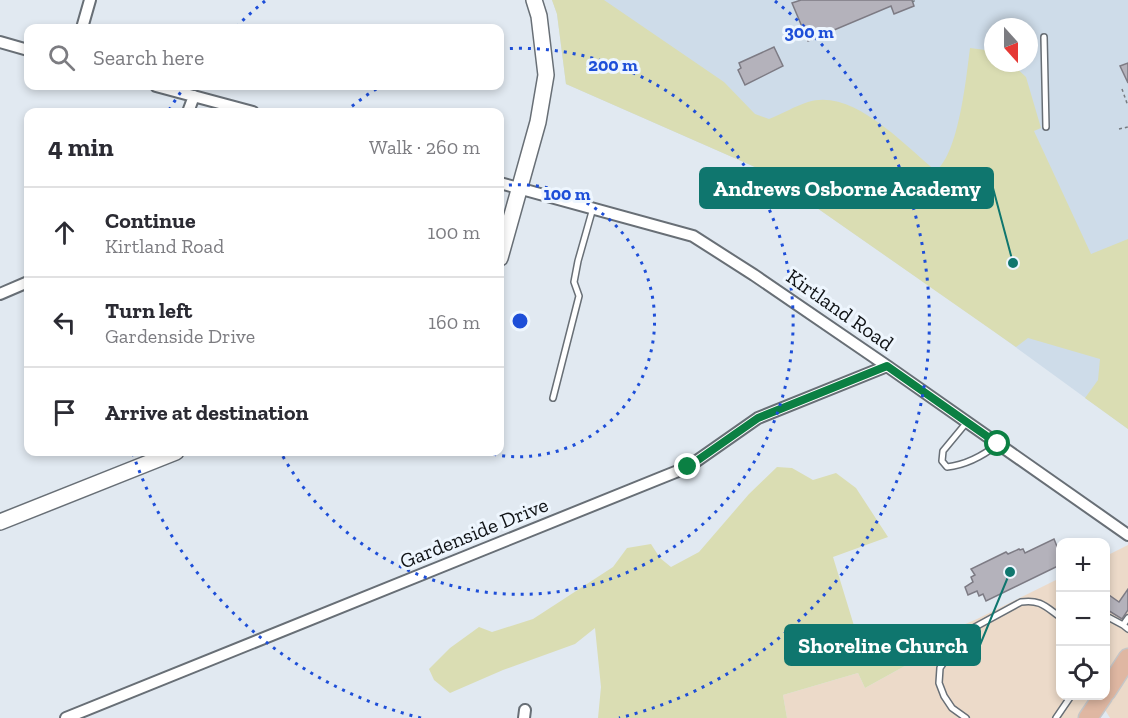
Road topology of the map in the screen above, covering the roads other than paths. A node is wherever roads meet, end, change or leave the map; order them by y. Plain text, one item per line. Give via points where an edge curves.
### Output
1 (90, 0) edge
2 (534, 0) edge
3 (83, 24) edge
4 (1044, 37) dead end
5 (0, 42) edge
6 (24, 49) edge
7 (171, 90) edge
8 (194, 96) junction
9 (190, 108) edge
10 (238, 108) edge
11 (1046, 127) dead end
12 (504, 184) edge
13 (520, 189) junction
14 (593, 208) junction
15 (504, 244) edge
16 (24, 284) edge
17 (0, 294) edge
18 (887, 366) junction
19 (553, 398) dead end
20 (967, 422) junction
21 (998, 444) junction
22 (166, 456) edge
23 (0, 522) edge
24 (1128, 535) edge
25 (1056, 614) edge
26 (1110, 618) edge
27 (1128, 618) edge
28 (1125, 627) edge
29 (1128, 658) edge
30 (1111, 672) edge
31 (1068, 700) edge
32 (1100, 700) edge
33 (66, 718) edge
34 (966, 718) edge
35 (1056, 718) edge
36 (1088, 718) edge

1 - 3 street
2 - 13 main road via 546,75
4 - 11 lane
5 - 6 street
7 - 8 street
8 - 9 street
8 - 10 street
12 - 13 street, Kirtland Road
13 - 14 street, Kirtland Road
13 - 15 main road
14 - 18 street, Kirtland Road via 693,236
14 - 19 lane via 574,282 579,296
16 - 17 street
18 - 20 street, Kirtland Road
18 - 33 street, Gardenside Drive via 758,418 688,467
20 - 21 street, Kirtland Road
20 - 21 lane via 943,451 942,461 947,467 970,460
21 - 24 street, Kirtland Road
22 - 23 main road
25 - 34 lane via 1038,602 1021,602 964,633 940,668 939,683 952,708
26 - 28 lane
27 - 28 lane
29 - 30 main road
31 - 35 lane
32 - 36 main road

